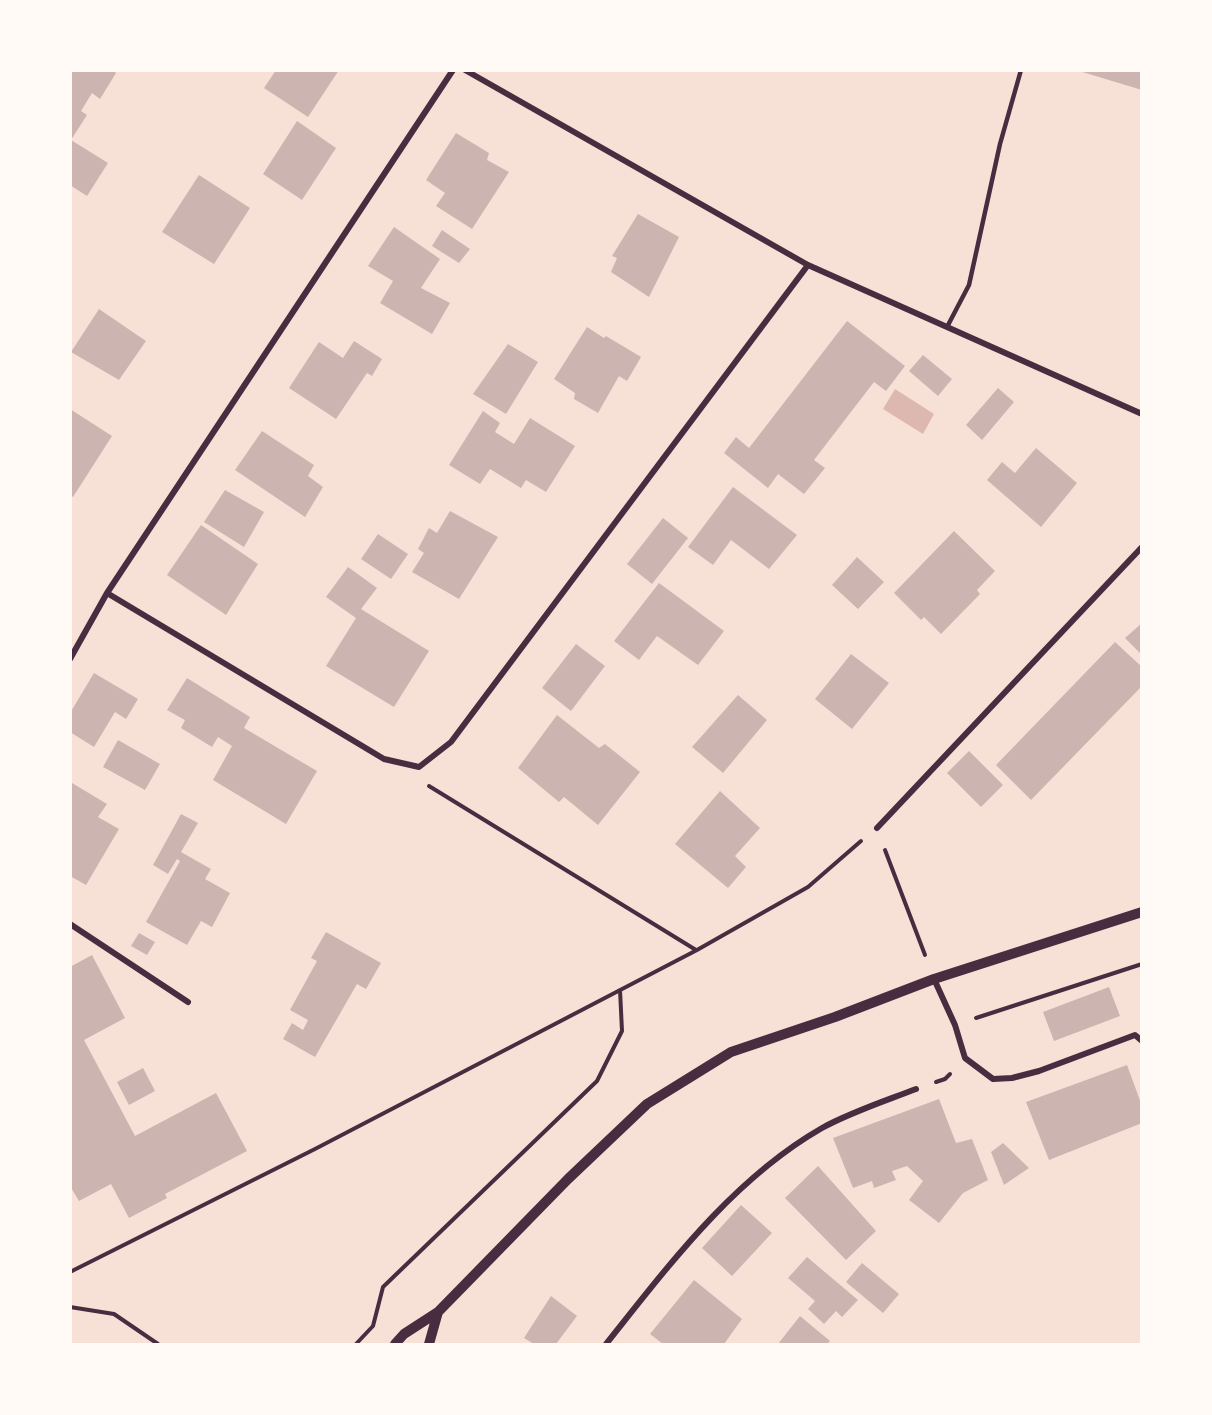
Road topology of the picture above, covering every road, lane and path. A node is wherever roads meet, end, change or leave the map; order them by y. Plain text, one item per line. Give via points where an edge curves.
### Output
1 (453, 70) edge
2 (465, 70) edge
3 (1021, 70) edge
4 (808, 265) junction
5 (947, 327) junction
6 (1142, 414) edge
7 (1142, 547) edge
8 (107, 593) junction
9 (70, 659) edge
10 (419, 767) junction
11 (877, 828) junction
12 (1142, 912) edge
13 (70, 924) edge
14 (697, 950) junction
15 (1142, 964) edge
16 (934, 979) junction
17 (620, 990) junction
18 (188, 1002) dead end
19 (955, 1024) junction
20 (1142, 1041) edge
21 (965, 1058) junction
22 (916, 1089) joint
23 (70, 1272) edge
24 (70, 1307) edge
25 (438, 1312) junction
26 (158, 1344) edge
27 (356, 1344) edge
28 (395, 1344) edge
29 (429, 1344) edge
30 (606, 1344) edge

1 - 8 street
2 - 4 street
3 - 5 lane via 1000,144 969,285
4 - 5 street
4 - 10 street via 451,742
5 - 6 street
7 - 11 street
8 - 9 street
8 - 10 street via 384,759
10 - 14 path via 430,789
11 - 14 path via 808,887
11 - 16 path
12 - 16 street
13 - 18 street
14 - 17 path
15 - 19 path
16 - 19 street
16 - 25 street via 731,1052 647,1104
17 - 23 path
17 - 27 path via 622,1031 597,1081 383,1287 374,1326
19 - 21 street
20 - 21 street via 1135,1035 1012,1078 993,1079
21 - 22 path via 945,1079
22 - 30 street via 823,1128 782,1156 719,1209
24 - 26 path via 114,1314
25 - 28 street
25 - 29 street

